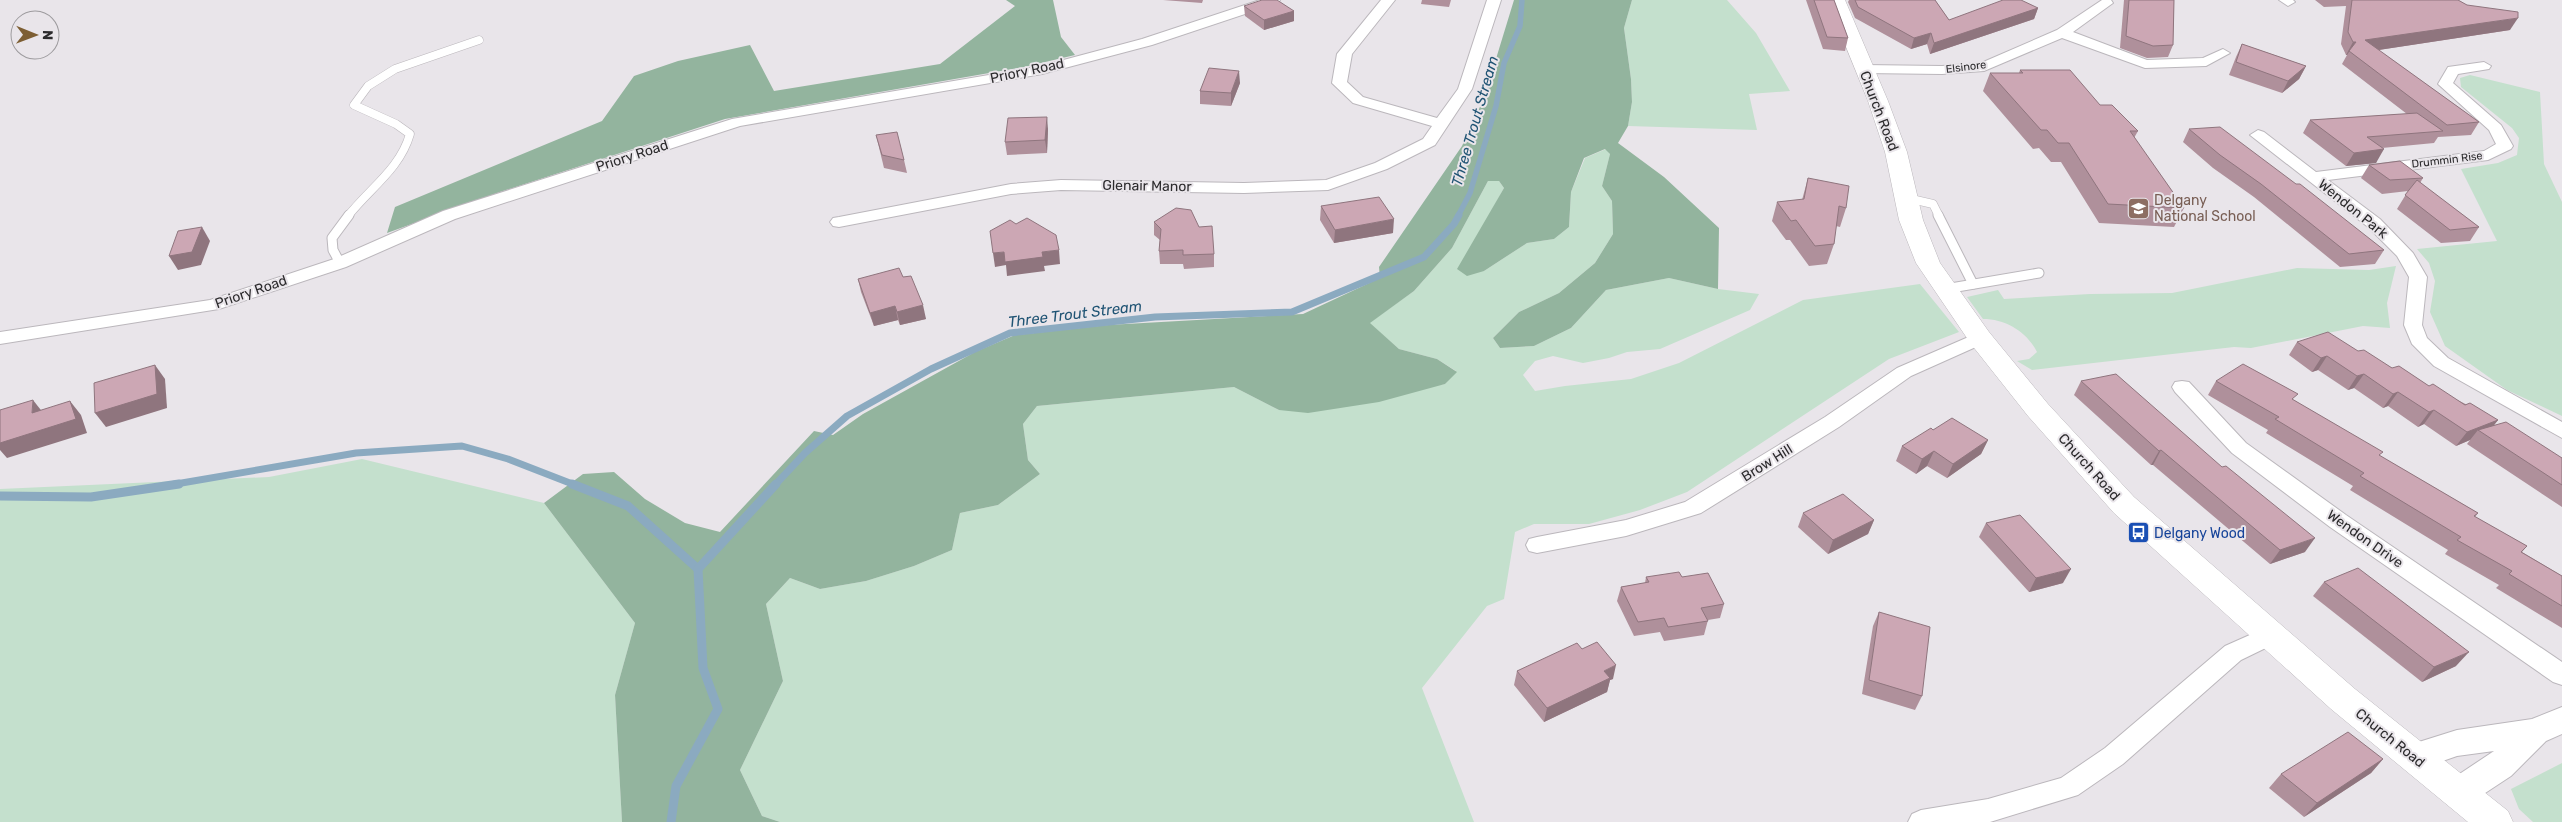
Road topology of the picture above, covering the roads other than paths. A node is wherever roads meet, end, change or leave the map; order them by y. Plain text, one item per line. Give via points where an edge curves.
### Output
1 (1273, 0) edge
2 (1388, 0) edge
3 (1494, 0) edge
4 (1836, 0) edge
5 (2106, 3) dead end
6 (2062, 34) junction
7 (479, 40) dead end
8 (2223, 53) dead end
9 (2484, 66) dead end
10 (1863, 68) junction
11 (1440, 124) junction
12 (2258, 135) dead end
13 (2312, 177) junction
14 (1906, 198) junction
15 (839, 222) dead end
16 (340, 263) junction
17 (2039, 274) dead end
18 (1973, 284) junction
19 (1945, 289) junction
20 (0, 338) edge
21 (1980, 338) junction
22 (2182, 387) dead end
23 (2562, 431) edge
24 (1537, 545) dead end
25 (2270, 635) junction
26 (2562, 674) edge
27 (2549, 726) edge
28 (2414, 757) junction
29 (2458, 793) junction
30 (1921, 822) edge
31 (2495, 822) edge

1 - 16 street, Priory Road via 1147,42 1042,70 737,122 449,215
2 - 11 street via 1384,10 1351,44 1341,62 1339,83 1358,100
3 - 11 street, Glenair Manor via 1466,89
4 - 10 main road, Church Road
5 - 6 street, Elsinore
6 - 8 street via 2145,64 2206,62
6 - 10 street, Elsinore via 1984,67 1942,70
7 - 16 lane via 395,70 368,86 354,105 410,134 408,144 390,173 353,209 332,238 333,250
9 - 13 street, Drummin Rise via 2453,70 2445,84 2496,128 2505,146 2488,155
10 - 14 main road, Church Road via 1896,152
11 - 15 street, Glenair Manor via 1428,142 1381,166 1328,184 1244,188 1061,185 1011,189
12 - 13 street, Wendon Park
13 - 23 street, Wendon Park via 2374,223 2404,253 2418,277 2413,325 2419,340 2442,362
14 - 18 lane via 1933,204
14 - 19 main road, Church Road via 1928,262
16 - 20 street, Priory Road via 213,305
17 - 18 lane
18 - 19 lane
19 - 21 main road, Church Road
21 - 24 street, Brow Hill via 1904,372 1824,427 1693,508 1626,528
21 - 25 main road, Church Road via 2038,410 2124,505
22 - 26 street, Wendon Drive via 2239,448 2338,521
25 - 28 main road, Church Road
25 - 30 street via 2233,653 2114,756 2069,787 1988,812
27 - 28 street via 2457,743
27 - 29 street via 2500,766
28 - 29 main road, Church Road
29 - 31 main road, Church Road

